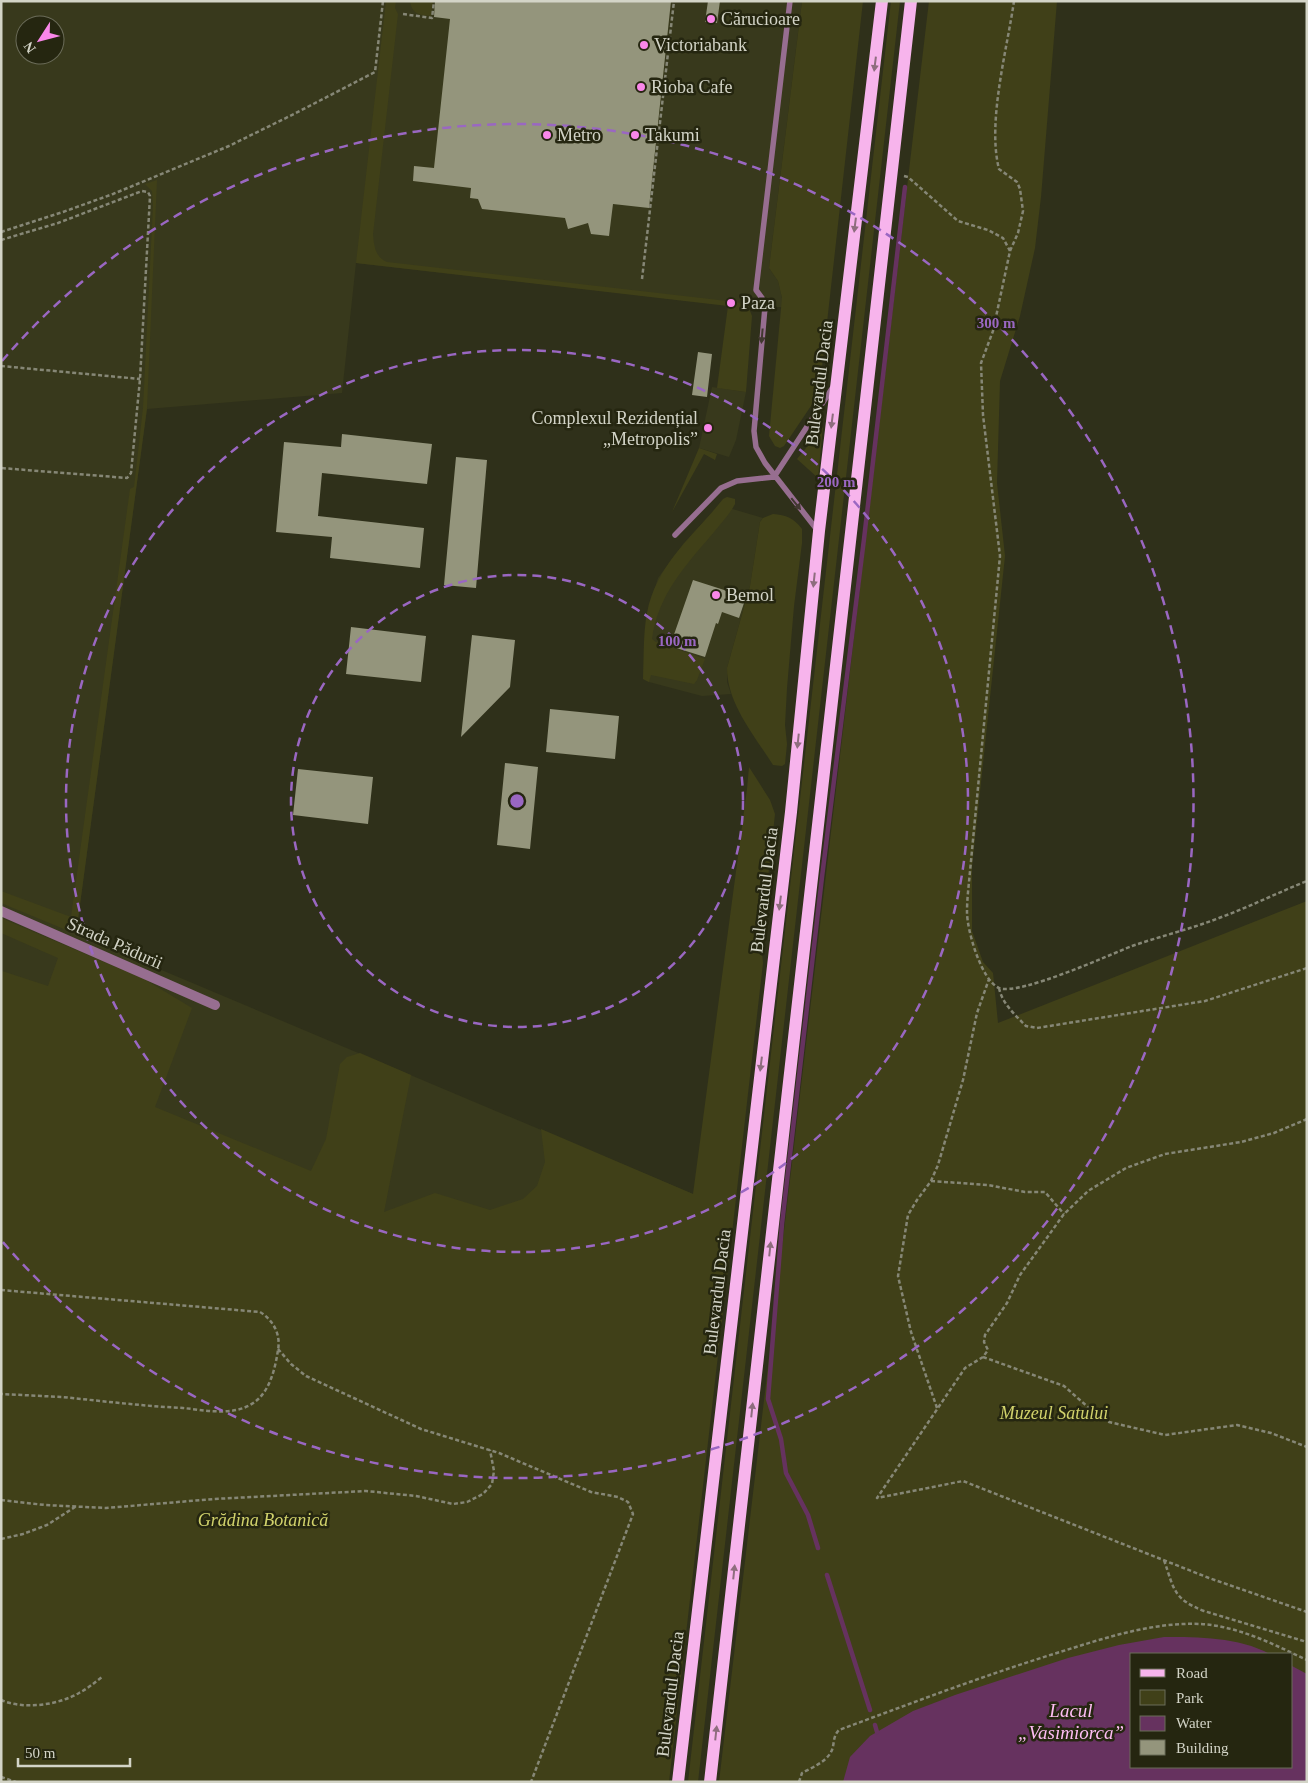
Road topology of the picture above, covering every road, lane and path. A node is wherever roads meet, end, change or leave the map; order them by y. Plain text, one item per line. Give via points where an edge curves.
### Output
1 (383, 1) edge
2 (434, 1) edge
3 (674, 1) edge
4 (790, 1) edge
5 (882, 1) edge
6 (912, 1) edge
7 (1014, 1) edge
8 (403, 14) dead end
9 (892, 174) junction
10 (1, 232) edge
11 (1, 240) edge
12 (1010, 251) junction
13 (642, 279) dead end
14 (1, 366) edge
15 (140, 380) junction
16 (837, 381) junction
17 (1, 468) edge
18 (774, 477) junction
19 (819, 531) junction
20 (675, 535) dead end
21 (1307, 881) edge
22 (1, 911) edge
23 (1307, 968) edge
24 (989, 979) junction
25 (999, 988) junction
26 (215, 1005) dead end
27 (1307, 1119) edge
28 (932, 1181) junction
29 (1064, 1214) junction
30 (1, 1290) edge
31 (278, 1349) junction
32 (983, 1357) junction
33 (1, 1394) edge
34 (937, 1408) junction
35 (1307, 1447) edge
36 (490, 1450) junction
37 (1, 1500) edge
38 (75, 1506) junction
39 (1, 1539) edge
40 (1164, 1560) junction
41 (1307, 1612) edge
42 (1307, 1642) edge
43 (1292, 1653) edge
44 (1293, 1654) edge
45 (1307, 1660) edge
46 (102, 1677) dead end
47 (1, 1700) edge
48 (1, 1778) edge
49 (16, 1782) edge
50 (532, 1782) edge
51 (678, 1782) edge
52 (710, 1782) edge
53 (799, 1782) edge

1 - 10 path via 376,72 229,146 113,194
2 - 8 path via 432,18
3 - 13 path
4 -> 18 lane via 756,290 765,307 754,431 756,447
5 -> 16 main road, Bulevardul Dacia
6 - 9 main road
7 - 12 path via 997,105 995,144 1000,169 1017,182 1023,210
9 - 12 path via 908,177 958,222 988,230 1003,238
52 -> 9 main road
11 - 15 path via 58,223 142,191 148,192
12 - 24 path via 993,331 981,363 983,415 1000,556 967,912 972,942
14 - 15 path
15 - 17 path via 131,473 127,478
16 - 18 lane
16 -> 19 main road, Bulevardul Dacia
18 -> 19 lane
18 - 20 lane via 737,481 721,488
19 -> 51 main road, Bulevardul Dacia via 791,812
21 - 25 path via 1218,919 1132,946 1091,964 1049,978
22 - 26 street, Strada Pădurii
23 - 25 path via 1205,1001 1037,1028 1026,1026 1000,995
24 - 25 path
24 - 28 path
27 - 29 path via 1241,1142 1165,1154 1126,1168 1088,1191
28 - 29 path via 1045,1192
28 - 34 path via 908,1215 898,1276 911,1332
29 - 32 path via 1020,1275 1007,1303 985,1335 988,1350
30 - 31 path via 260,1312 268,1316 274,1325
31 - 33 path via 263,1395 239,1410
31 - 36 path via 306,1376 421,1429
32 - 34 path via 965,1368
32 - 35 path via 1064,1386 1109,1422 1165,1435 1237,1425
34 - 40 path via 877,1498 963,1481
36 - 38 path via 494,1471 492,1484 483,1494 467,1502 453,1504 366,1491 106,1508
36 - 50 path via 591,1492 618,1497 628,1502 633,1514
37 - 38 path
38 - 39 path via 47,1525
40 - 41 path
40 - 42 path via 1174,1591 1188,1605
43 - 53 path via 1226,1627 1200,1624 1146,1628 997,1672 839,1730 831,1753 802,1773
44 - 45 path
46 - 47 path via 78,1694 60,1701 34,1705
48 - 49 path

